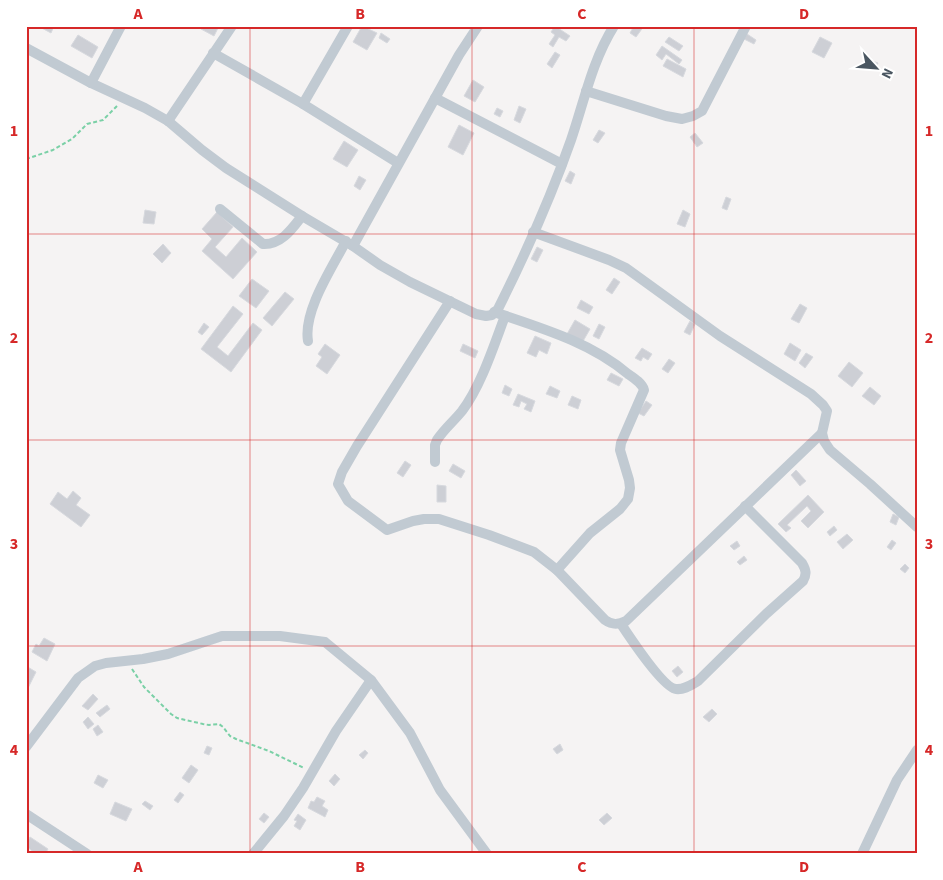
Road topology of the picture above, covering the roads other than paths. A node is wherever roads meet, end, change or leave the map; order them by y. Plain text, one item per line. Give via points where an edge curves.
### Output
1 (121, 26) edge
2 (232, 26) edge
3 (348, 26) edge
4 (478, 26) edge
5 (614, 26) edge
6 (746, 26) edge
7 (26, 48) edge
8 (213, 54) junction
9 (92, 83) junction
10 (586, 91) junction
11 (435, 98) junction
12 (303, 104) junction
13 (168, 121) junction
14 (398, 163) junction
15 (562, 164) junction
16 (220, 209) dead end
17 (302, 216) junction
18 (533, 232) junction
19 (350, 243) junction
20 (450, 301) junction
21 (494, 312) junction
22 (505, 316) junction
23 (308, 340) dead end
24 (822, 433) junction
25 (435, 462) dead end
26 (745, 506) junction
27 (917, 527) edge
28 (557, 570) junction
29 (621, 624) junction
30 (371, 680) junction
31 (26, 747) edge
32 (917, 750) edge
33 (26, 814) edge
34 (87, 854) edge
35 (253, 854) edge
36 (487, 854) edge
37 (862, 854) edge

1 - 9 street
2 - 8 street
3 - 12 street
4 - 11 street
5 - 10 street via 596,60
6 - 10 street via 702,111 693,116 682,119 666,116
7 - 9 street
8 - 12 street
8 - 13 street
9 - 13 street
10 - 15 street
11 - 14 street
11 - 15 street
12 - 14 street
13 - 17 street via 208,155
14 - 19 street
15 - 18 street
16 - 17 street via 263,244 284,237
17 - 19 street
18 - 21 street
18 - 24 street via 626,268 706,326 811,394 826,411
19 - 20 street via 380,265
19 - 23 street via 312,308 306,331
20 - 21 street via 476,314 486,316
20 - 28 street via 357,446 338,484 348,501 388,530 413,521 439,519 534,552
21 - 22 street
22 - 25 street via 470,399 437,440
22 - 28 street via 606,356 644,390 621,443 630,488 628,499 590,533
24 - 26 street
24 - 27 street via 830,450
26 - 29 street
26 - 29 street via 802,563 806,576 698,681 686,688 670,687
28 - 29 street via 605,620
30 - 31 street via 325,642 280,636 222,636 168,654 95,666 78,678
30 - 35 street via 284,816
30 - 36 street via 410,733 440,790
32 - 37 street via 897,780
33 - 34 street

